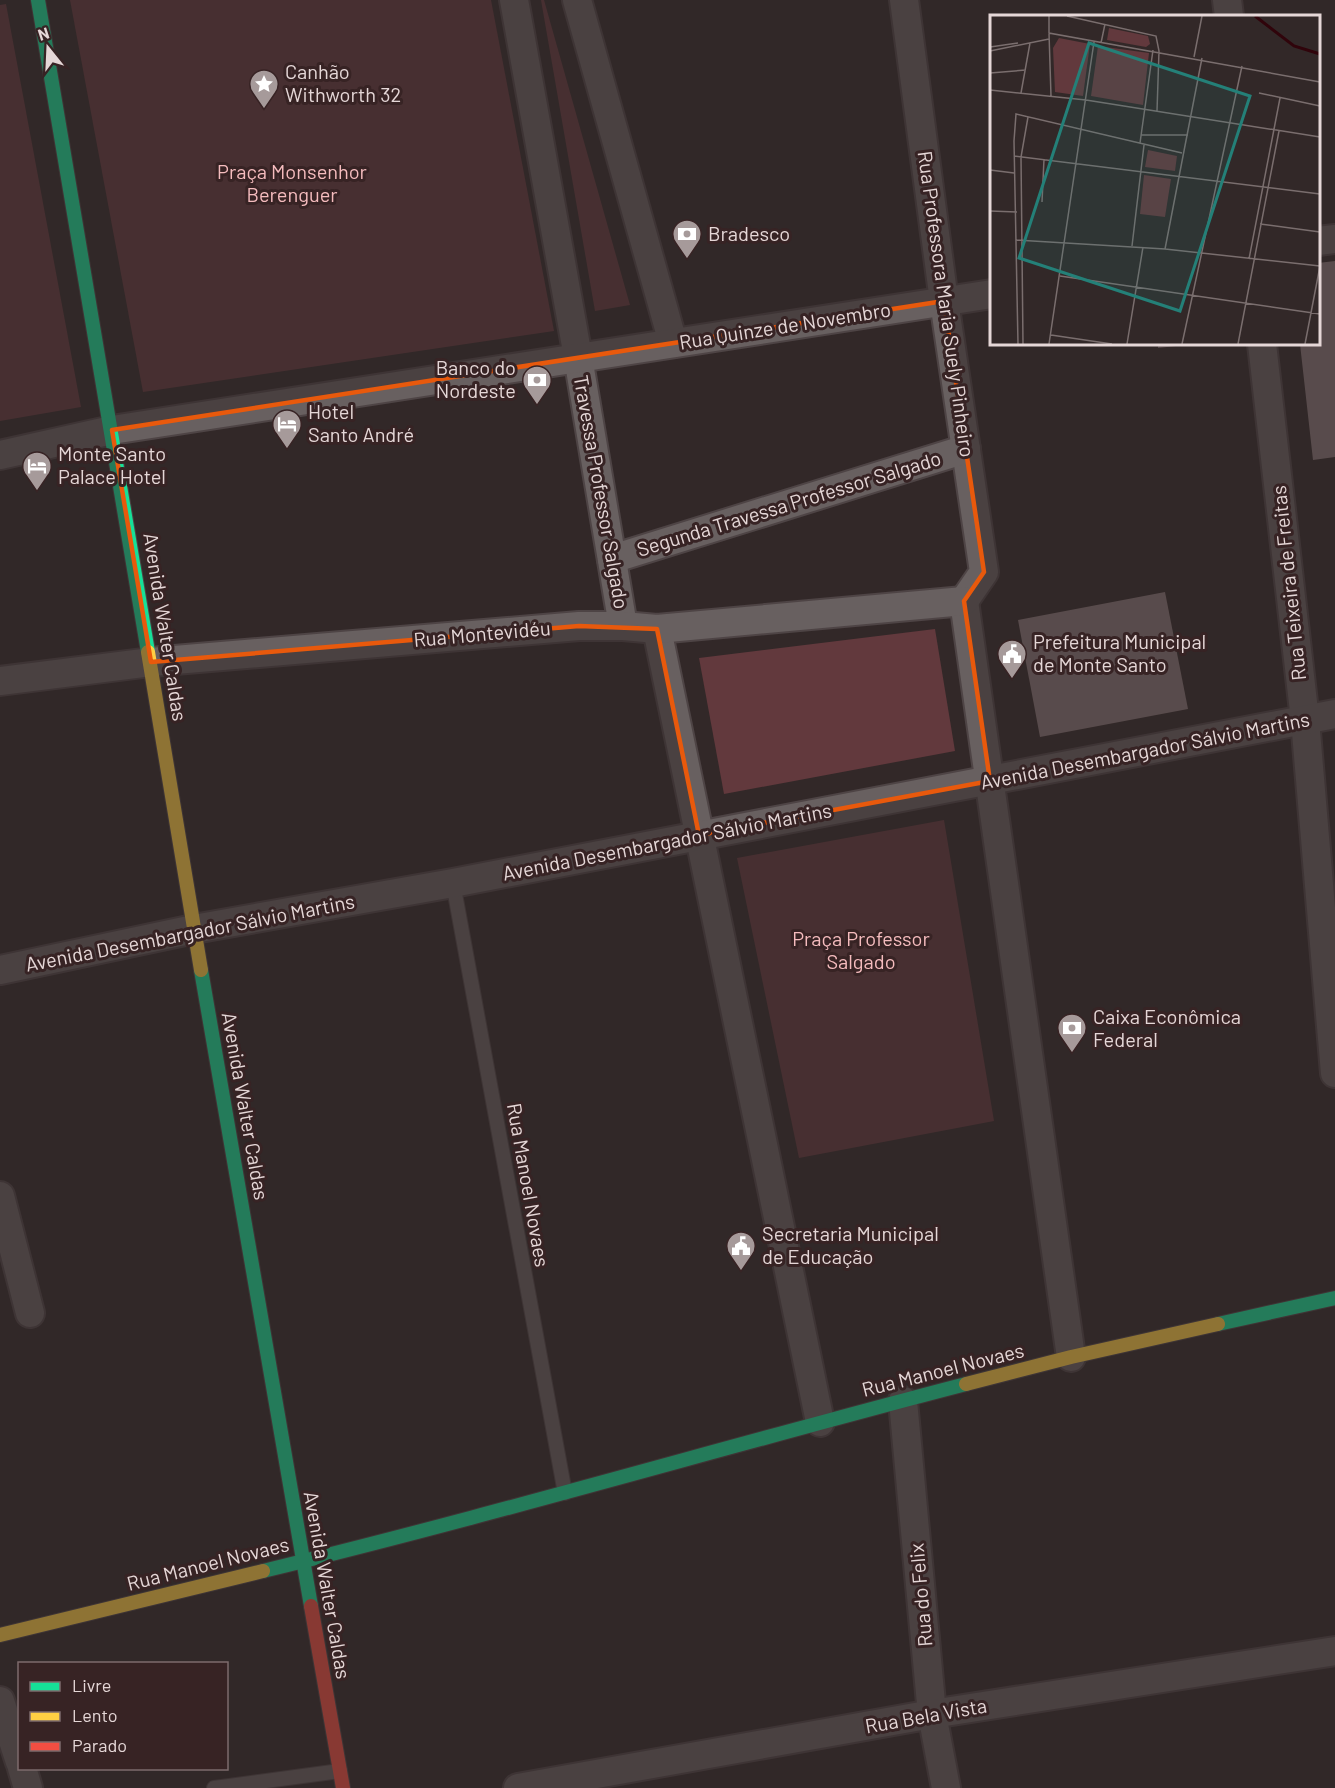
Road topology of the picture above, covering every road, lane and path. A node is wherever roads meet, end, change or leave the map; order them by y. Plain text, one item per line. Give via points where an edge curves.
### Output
1 (38, 0) edge
2 (514, 0) edge
3 (577, 0) edge
4 (904, 0) edge
5 (1227, 0) edge
6 (1228, 15) edge
7 (1335, 239) edge
8 (1320, 242) edge
9 (990, 294) edge
10 (944, 301) junction
11 (673, 344) junction
12 (1262, 345) edge
13 (578, 357) junction
14 (112, 430) junction
15 (966, 449) junction
16 (0, 455) edge
17 (612, 559) junction
18 (964, 601) junction
19 (623, 626) junction
20 (657, 629) junction
21 (151, 662) junction
22 (0, 681) edge
23 (1335, 714) edge
24 (1305, 720) junction
25 (990, 781) junction
26 (699, 835) junction
27 (453, 883) junction
28 (194, 929) junction
29 (0, 970) edge
30 (1335, 1073) edge
31 (0, 1196) edge
32 (1335, 1298) edge
33 (30, 1313) dead end
34 (1071, 1357) junction
35 (903, 1401) junction
36 (820, 1422) junction
37 (565, 1493) junction
38 (304, 1560) junction
39 (0, 1635) edge
40 (1335, 1651) edge
41 (0, 1701) edge
42 (932, 1714) junction
43 (18, 1756) edge
44 (23, 1770) edge
45 (340, 1771) junction
46 (28, 1788) edge
47 (214, 1788) edge
48 (343, 1788) edge
49 (518, 1788) edge
50 (946, 1788) edge

1 - 14 main road
2 - 13 street
3 - 11 street
4 - 10 street, Rua Professora Maria Suely Pinheiro
5 - 6 street
7 - 8 street
9 - 10 street, Rua Quinze de Novembro
10 - 11 street, Rua Quinze de Novembro
10 - 15 street, Rua Professora Maria Suely Pinheiro
11 - 13 street, Rua Quinze de Novembro
12 - 24 street, Rua Teixeira de Freitas
13 - 14 street
13 - 17 street, Travessa Professor Salgado
14 - 16 street
14 - 21 main road, Avenida Walter Caldas
15 - 17 street, Segunda Travessa Professor Salgado
15 - 18 street, Rua Professora Maria Suely Pinheiro via 984,572
17 - 19 street, Travessa Professor Salgado
18 - 20 street, Rua Montevidéu
18 - 25 street
19 - 20 street, Rua Montevidéu
19 - 21 street, Rua Montevidéu via 579,626
20 - 26 street
21 - 22 street, Rua Montevidéu
21 - 28 main road, Avenida Walter Caldas
23 - 24 street, Avenida Desembargador Sálvio Martins
24 - 25 street, Avenida Desembargador Sálvio Martins
24 - 30 street, Rua Teixeira de Freitas
25 - 26 street, Avenida Desembargador Sálvio Martins
25 - 34 street
26 - 27 street, Avenida Desembargador Sálvio Martins
26 - 36 street
27 - 28 street, Avenida Desembargador Sálvio Martins
27 - 37 lane, Rua Manoel Novaes
28 - 29 street, Avenida Desembargador Sálvio Martins
28 - 38 main road, Avenida Walter Caldas
31 - 33 street
32 - 34 main road, Rua Manoel Novaes
34 - 35 main road, Rua Manoel Novaes
35 - 36 main road, Rua Manoel Novaes
35 - 42 street, Rua do Felix
36 - 37 main road, Rua Manoel Novaes
37 - 38 main road, Rua Manoel Novaes
38 - 39 main road, Rua Manoel Novaes
38 - 45 main road, Avenida Walter Caldas
40 - 42 street, Rua Bela Vista
41 - 43 street
42 - 49 street, Rua Bela Vista
42 - 50 street, Rua do Felix
44 - 46 street
45 - 47 lane
45 - 48 main road, Avenida Walter Caldas

